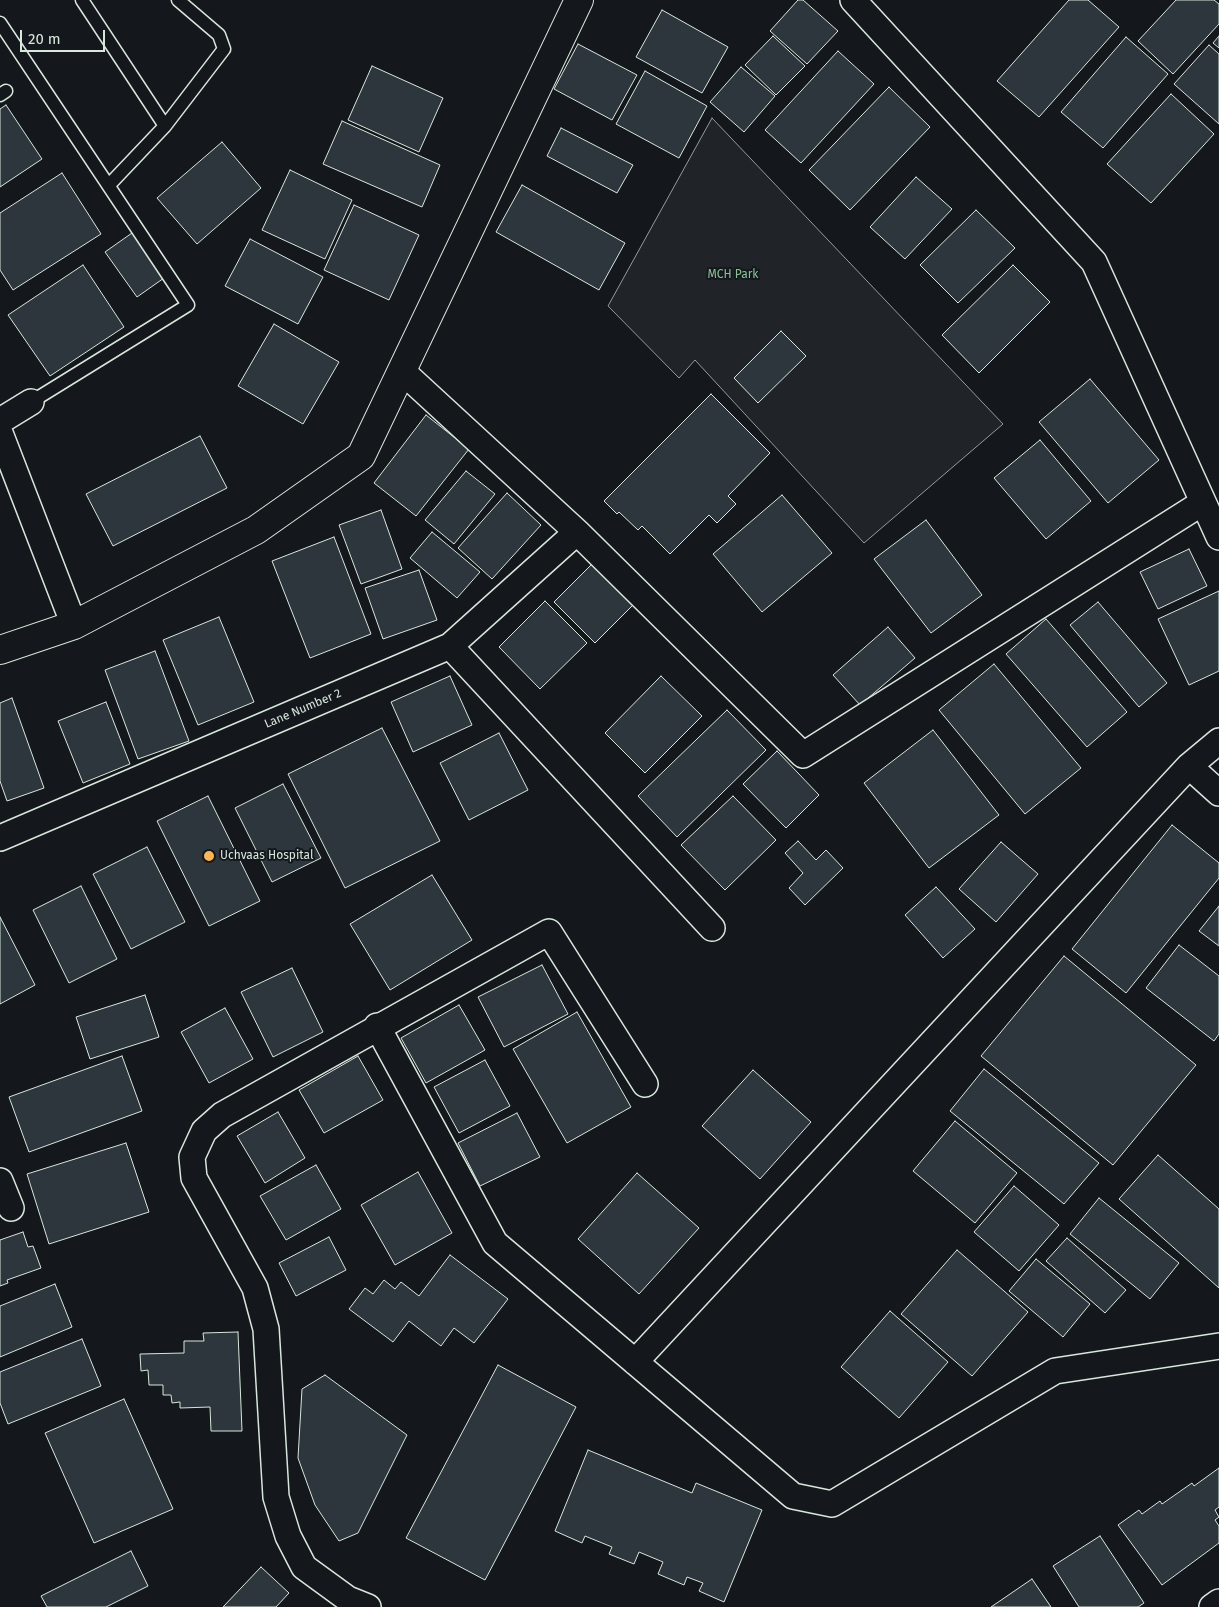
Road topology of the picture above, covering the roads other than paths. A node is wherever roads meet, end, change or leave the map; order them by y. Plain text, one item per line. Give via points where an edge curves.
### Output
1 (82, 0) edge
2 (178, 0) edge
3 (578, 0) edge
4 (853, 0) edge
5 (0, 23) edge
6 (165, 126) junction
7 (109, 186) junction
8 (402, 372) junction
9 (31, 402) joint
10 (0, 421) edge
11 (0, 433) edge
12 (1202, 503) junction
13 (577, 532) junction
14 (1219, 537) edge
15 (74, 625) junction
16 (450, 646) junction
17 (0, 650) edge
18 (1219, 742) edge
19 (1189, 766) junction
20 (1219, 793) edge
21 (0, 838) edge
22 (712, 928) dead end
23 (377, 1026) junction
24 (645, 1084) dead end
25 (0, 1181) edge
26 (11, 1208) dead end
27 (1219, 1346) edge
28 (635, 1362) junction
29 (1219, 1602) edge
30 (368, 1607) edge
31 (1212, 1607) edge

1 - 6 lane
2 - 6 lane via 219,35 224,49
3 - 8 street
4 - 12 street via 1094,262
5 - 7 lane
6 - 7 lane
7 - 9 lane via 188,305
8 - 13 street
8 - 15 street via 361,456 256,530
9 - 10 street
11 - 15 street
12 - 13 street via 803,755
12 - 14 street
13 - 16 street, Lane Number 2
15 - 17 street
16 - 21 street, Lane Number 2
16 - 22 street
18 - 19 street
19 - 20 street
19 - 28 street
23 - 24 street via 549,932
23 - 28 street via 495,1243
23 - 30 street via 222,1114 204,1131 192,1157 194,1178 255,1288 266,1329 276,1497 288,1536 304,1567 348,1599
25 - 26 street
27 - 28 street via 1054,1371 832,1504 793,1496
29 - 31 street

